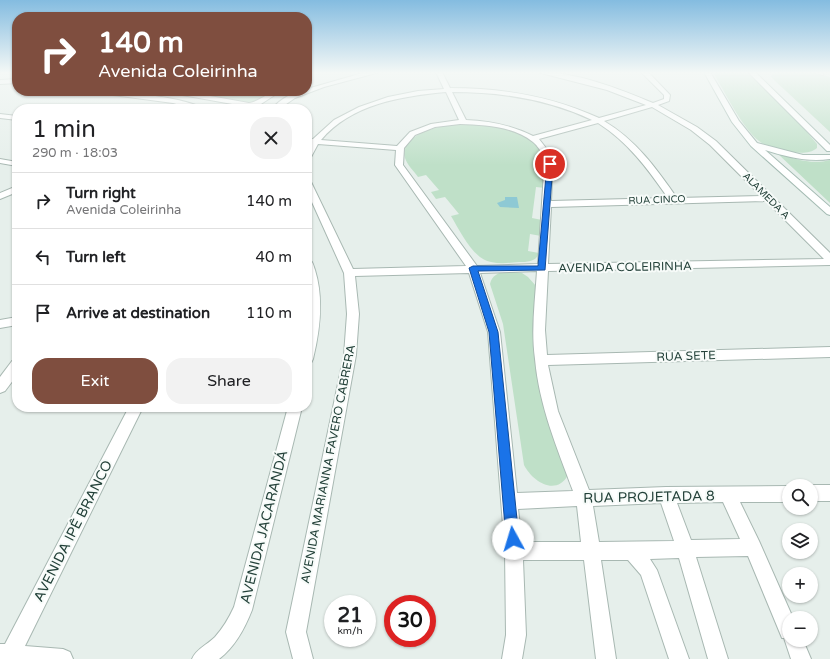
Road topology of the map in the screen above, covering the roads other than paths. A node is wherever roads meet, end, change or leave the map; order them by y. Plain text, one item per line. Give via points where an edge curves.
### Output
1 (378, 103) edge
2 (454, 103) edge
3 (553, 103) edge
4 (647, 103) edge
5 (661, 103) edge
6 (725, 103) edge
7 (783, 103) edge
8 (653, 105) junction
9 (0, 116) edge
10 (12, 117) edge
11 (599, 120) junction
12 (463, 121) junction
13 (534, 138) junction
14 (312, 140) edge
15 (312, 141) edge
16 (754, 144) junction
17 (399, 148) junction
18 (830, 149) edge
19 (830, 157) edge
20 (0, 161) edge
21 (12, 163) edge
22 (12, 191) edge
23 (312, 193) edge
24 (0, 196) edge
25 (767, 198) junction
26 (674, 200) junction
27 (547, 204) junction
28 (830, 212) edge
29 (830, 259) edge
30 (830, 262) edge
31 (473, 268) junction
32 (542, 268) junction
33 (349, 272) junction
34 (312, 286) edge
35 (12, 322) edge
36 (0, 324) edge
37 (312, 332) edge
38 (830, 352) edge
39 (541, 360) junction
40 (12, 371) edge
41 (0, 387) edge
42 (133, 412) edge
43 (294, 412) edge
44 (818, 493) edge
45 (830, 493) edge
46 (782, 494) edge
47 (666, 495) junction
48 (728, 495) junction
49 (584, 499) junction
50 (508, 501) junction
51 (753, 547) junction
52 (685, 549) junction
53 (632, 550) junction
54 (592, 551) junction
55 (514, 552) junction
56 (782, 615) edge
57 (796, 647) edge
58 (5, 655) edge
59 (63, 659) edge
60 (202, 659) edge
61 (302, 659) edge
62 (512, 659) edge
63 (606, 659) edge
64 (679, 659) edge
65 (718, 659) edge
66 (801, 659) edge

1 - 14 street via 337,120
2 - 12 street
3 - 11 street
4 - 8 street, ALAMEDA A
5 - 8 street
6 - 16 street
7 - 18 street
8 - 11 street
8 - 25 street, ALAMEDA A via 701,133
9 - 10 street
11 - 13 street
11 - 26 street via 627,139
12 - 13 street via 496,124
12 - 17 street via 439,124 417,132 403,141
13 - 27 street via 542,144 549,157
15 - 17 street
16 - 19 street via 796,157
16 - 28 street
17 - 31 street via 399,165
20 - 21 street
22 - 24 street
23 - 33 street, AVENIDA MARIANNA FAVERO CABRERA
25 - 26 street, RUA CINCO
25 - 29 street, ALAMEDA A
26 - 27 street, RUA CINCO
27 - 32 street
30 - 32 street, AVENIDA COLEIRINHA
31 - 32 street, AVENIDA COLEIRINHA
31 - 33 street, AVENIDA COLEIRINHA
31 - 50 street via 494,332
32 - 39 street via 539,330
33 - 61 street, AVENIDA MARIANNA FAVERO CABRERA via 353,314 350,355 296,632
34 - 37 street
35 - 36 street
38 - 39 street, RUA SETE
39 - 49 street via 551,411
40 - 41 street
42 - 58 street, AVENIDA IPÊ BRANCO
43 - 60 street, AVENIDA JACARANDÁ via 243,610 223,643
44 - 45 street
46 - 48 street, RUA PROJETADA 8
47 - 48 street, RUA PROJETADA 8
47 - 49 street, RUA PROJETADA 8
47 - 52 street
48 - 51 street
49 - 50 street, RUA PROJETADA 8
49 - 54 street
50 - 55 street
51 - 52 street
51 - 56 street
52 - 53 street
52 - 65 street
53 - 54 street
53 - 64 street via 648,570
54 - 55 street
54 - 63 street
55 - 62 street via 516,635
57 - 66 street
58 - 59 street

